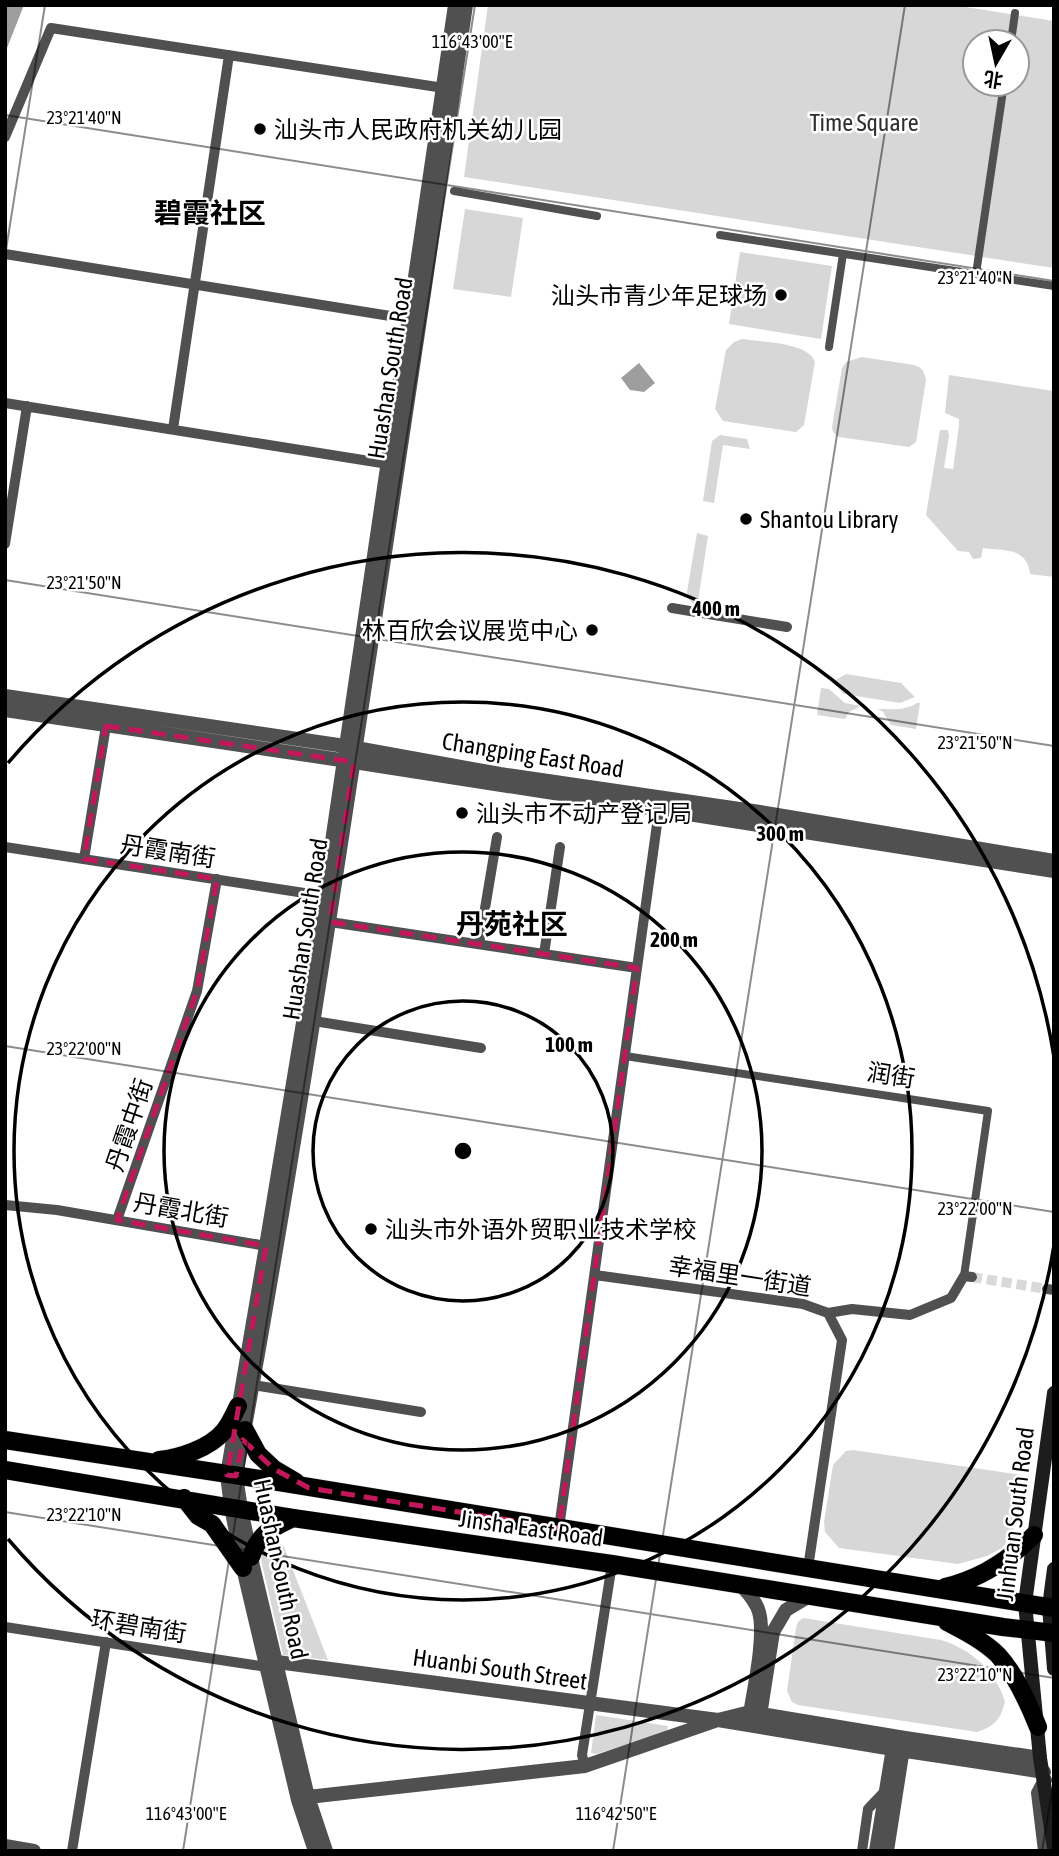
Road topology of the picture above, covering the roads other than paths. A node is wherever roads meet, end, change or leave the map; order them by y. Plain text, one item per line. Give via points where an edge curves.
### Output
1 (455, 5) edge
2 (466, 5) edge
3 (1015, 13) dead end
4 (1013, 28) edge
5 (229, 55) junction
6 (444, 88) junction
7 (1002, 98) edge
8 (5, 138) edge
9 (454, 191) dead end
10 (597, 216) dead end
11 (720, 235) dead end
12 (5, 254) edge
13 (843, 254) junction
14 (976, 274) junction
15 (194, 285) junction
16 (1054, 286) edge
17 (409, 319) junction
18 (829, 347) dead end
19 (5, 402) edge
20 (27, 406) junction
21 (173, 429) junction
22 (388, 464) junction
23 (5, 544) edge
24 (672, 608) dead end
25 (787, 627) dead end
26 (5, 695) edge
27 (5, 710) edge
28 (106, 726) junction
29 (349, 754) junction
30 (659, 810) junction
31 (497, 837) dead end
32 (5, 847) edge
33 (560, 848) dead end
34 (84, 859) junction
35 (1054, 861) edge
36 (1054, 872) edge
37 (217, 879) junction
38 (324, 896) junction
39 (330, 922) junction
40 (479, 944) junction
41 (544, 954) junction
42 (637, 968) junction
43 (314, 1021) junction
44 (481, 1048) dead end
45 (625, 1056) junction
46 (5, 1205) edge
47 (117, 1220) junction
48 (266, 1246) junction
49 (595, 1275) junction
50 (968, 1276) joint
51 (828, 1313) junction
52 (253, 1385) junction
53 (1054, 1393) edge
54 (238, 1406) junction
55 (421, 1412) dead end
56 (245, 1430) junction
57 (5, 1440) edge
58 (141, 1462) junction
59 (5, 1470) edge
60 (231, 1476) junction
61 (309, 1488) junction
62 (184, 1498) junction
63 (236, 1508) junction
64 (293, 1518) junction
65 (559, 1528) junction
66 (1034, 1535) junction
67 (247, 1563) junction
68 (612, 1564) junction
69 (808, 1569) junction
70 (1054, 1569) edge
71 (741, 1585) junction
72 (935, 1589) junction
73 (811, 1595) junction
74 (1025, 1603) junction
75 (1051, 1608) edge
76 (938, 1616) junction
77 (5, 1627) edge
78 (1027, 1630) junction
79 (1052, 1633) edge
80 (106, 1643) junction
81 (272, 1665) junction
82 (1054, 1670) edge
83 (590, 1703) junction
84 (754, 1719) junction
85 (718, 1720) junction
86 (1038, 1727) junction
87 (899, 1744) junction
88 (585, 1766) junction
89 (1043, 1770) junction
90 (886, 1790) junction
91 (308, 1797) junction
92 (5, 1846) edge
93 (1054, 1848) edge
94 (32, 1851) edge
95 (72, 1851) edge
96 (315, 1851) edge
97 (326, 1851) edge
98 (862, 1851) edge
99 (876, 1851) edge
100 (887, 1851) edge
101 (1045, 1851) edge

1 - 6 street, Huashan South Road
2 - 29 street, Huashan South Road
3 - 4 street
5 - 6 street
5 - 8 street via 51,28
5 - 15 street
6 - 17 street, Huashan South Road
7 - 14 street
9 - 10 street
11 - 13 street
12 - 15 street
13 - 14 street
13 - 18 street
14 - 16 street
15 - 17 street
15 - 21 street
17 - 22 street, Huashan South Road
19 - 20 street
20 - 21 street
20 - 23 street
21 - 22 street
22 - 29 street, Huashan South Road
24 - 25 street
26 - 29 street, Changping East Road
27 - 28 street, Changping East Road
28 - 29 street, Changping East Road
28 - 34 street
29 - 30 street, Changping East Road
29 - 35 street, Changping East Road via 760,812
29 - 38 street, Huashan South Road
29 - 39 street, Huashan South Road
30 - 36 street, Changping East Road
30 - 42 street
31 - 40 street
32 - 34 street, 丹霞南街
33 - 41 street
34 - 37 street, 丹霞南街
37 - 38 street, 丹霞南街
37 - 47 street, 丹霞中街 via 197,991
38 - 48 street, Huashan South Road
39 - 40 street
39 - 43 street, Huashan South Road
40 - 41 street
41 - 42 street
42 - 45 street
43 - 44 street
43 - 52 street, Huashan South Road
45 - 49 street
45 - 50 street, 润街 via 988,1111
46 - 47 street, 丹霞北街
47 - 48 street, 丹霞北街
48 - 54 street, Huashan South Road
49 - 51 street, 幸福里一街道 via 803,1304
49 - 65 street
50 - 51 street via 951,1298 910,1315 852,1309
51 - 69 street, 幸福里一街道 via 842,1340
52 - 55 street
52 - 56 street, Huashan South Road
53 - 66 main road, Jinhuan South Road
54 - 58 main road via 224,1432 209,1443 167,1460
54 - 60 street, Huashan South Road
56 - 60 street, Huashan South Road
56 - 61 main road via 258,1454 274,1469
57 - 58 main road, Jinsha East Road
58 - 60 main road, Jinsha East Road
59 - 62 main road, Jinsha East Road
60 - 61 main road, Jinsha East Road
60 - 63 street, Huashan South Road
61 - 65 main road, Jinsha East Road
62 - 63 main road, Jinsha East Road
62 - 67 main road
63 - 64 main road, Jinsha East Road
63 - 67 street, Huashan South Road
64 - 67 main road via 265,1534
64 - 68 main road, Jinsha East Road
65 - 69 main road, Jinsha East Road
66 - 72 main road via 996,1566 960,1584
66 - 74 main road, Jinhuan South Road
67 - 81 street, Huashan South Road
68 - 71 main road, Jinsha East Road
68 - 83 street
69 - 72 main road, Jinsha East Road
70 - 75 main road, Jinhuan South Road
71 - 73 main road, Jinsha East Road
71 - 84 street via 760,1614
72 - 74 main road, Jinsha East Road
73 - 76 main road, Jinsha East Road
73 - 84 street via 786,1610 773,1632
74 - 75 main road, Jinsha East Road
74 - 78 main road, Jinhuan South Road
75 - 79 main road, Jinhuan South Road
76 - 78 main road, Jinsha East Road
76 - 86 main road via 996,1653
77 - 80 street, 环碧南街
78 - 79 main road, Jinsha East Road
78 - 86 main road, Jinhuan South Road
79 - 82 main road, Jinhuan South Road
80 - 81 street, 环碧南街
80 - 95 street
81 - 83 street, Huanbi South Street
81 - 91 street, Huashan South Road
81 - 96 street, Huashan South Road via 298,1800
83 - 85 street, Huanbi South Street
83 - 88 street via 582,1755
84 - 85 street, Huanbi South Street
84 - 87 street, Huanbi South Street
85 - 88 street
86 - 89 main road, Jinhuan South Road
87 - 89 street, Huanbi South Street
87 - 90 street
87 - 100 street
88 - 91 street
89 - 93 main road, Jinhuan South Road
89 - 101 street via 1038,1793
90 - 98 street via 868,1809
90 - 99 street
91 - 97 street, Huashan South Road
92 - 94 street

